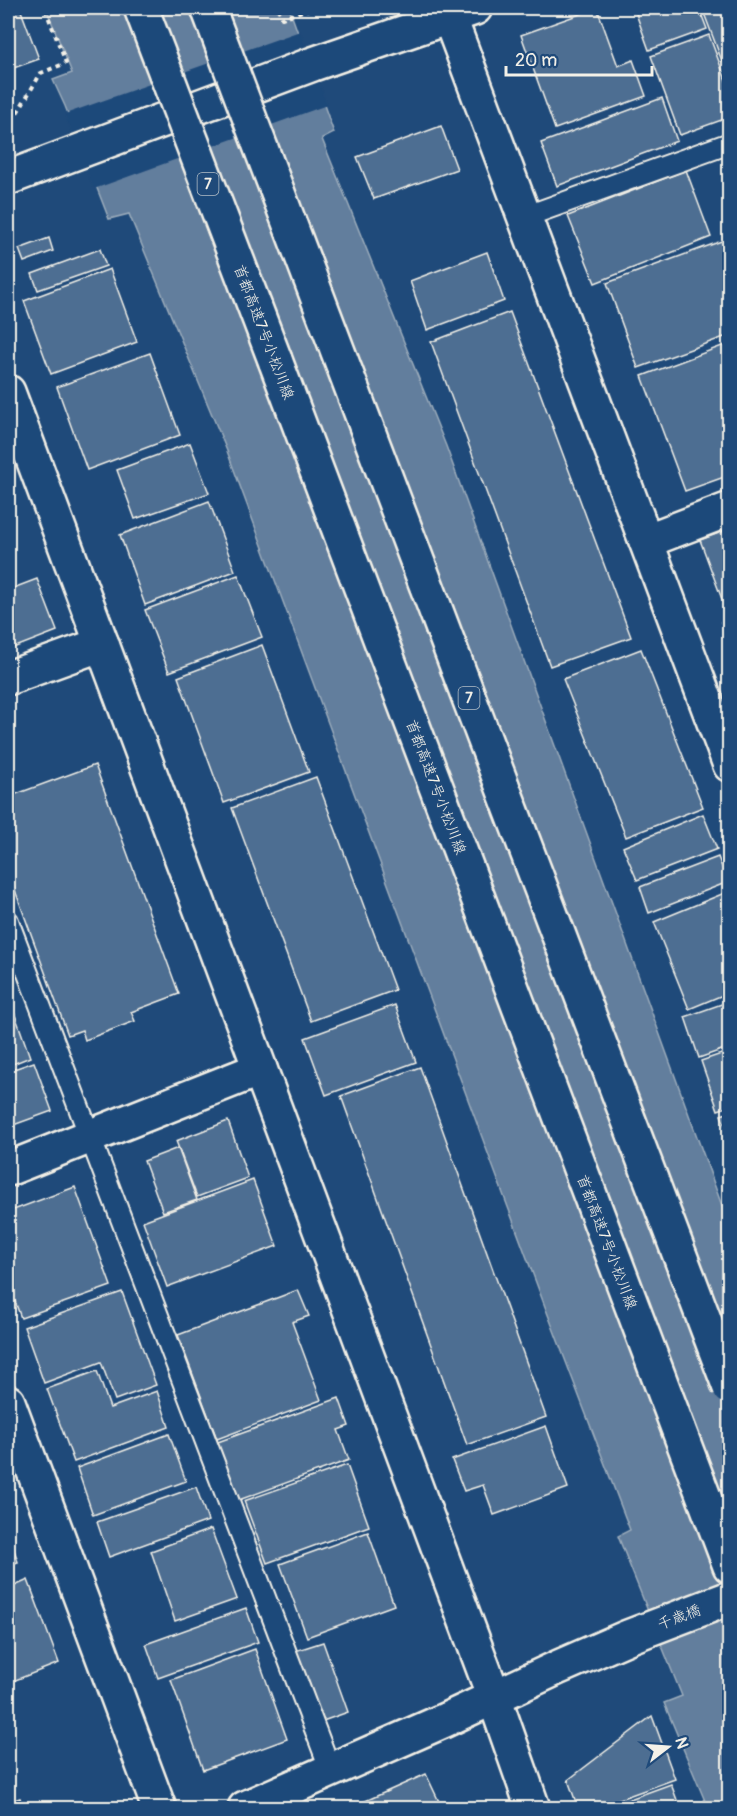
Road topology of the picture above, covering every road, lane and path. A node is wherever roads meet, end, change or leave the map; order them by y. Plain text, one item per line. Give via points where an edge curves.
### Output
1 (45, 8) edge
2 (141, 8) edge
3 (208, 8) edge
4 (278, 8) edge
5 (312, 8) edge
6 (457, 11) edge
7 (8, 128) edge
8 (729, 143) edge
9 (8, 178) edge
10 (524, 217) junction
11 (8, 392) edge
12 (729, 509) edge
13 (646, 541) junction
14 (102, 644) junction
15 (8, 678) edge
16 (729, 765) edge
17 (8, 921) edge
18 (260, 1069) junction
19 (90, 1137) junction
20 (8, 1169) edge
21 (729, 1388) edge
22 (8, 1402) edge
23 (729, 1566) edge
24 (729, 1598) edge
25 (494, 1697) junction
26 (331, 1771) junction
27 (159, 1809) edge
28 (245, 1809) edge
29 (533, 1809) edge

1 - 7 path via 66,63 41,73
2 - 23 main road, 首都高速7号小松川線 / 7, bridge
3 - 21 main road, 7, bridge
4 - 5 path via 282,18
6 - 9 main road, bridge
6 - 10 main road
8 - 10 lane
10 - 13 main road
11 - 14 main road
12 - 13 main road
13 - 16 main road
14 - 15 main road
14 - 18 main road
17 - 19 lane
18 - 19 main road
18 - 25 main road
19 - 20 main road
19 - 26 lane
22 - 27 main road
24 - 25 main road, 千歳橋 via 559,1666
25 - 26 main road, 千歳橋
25 - 29 main road
26 - 28 main road, 千歳橋

